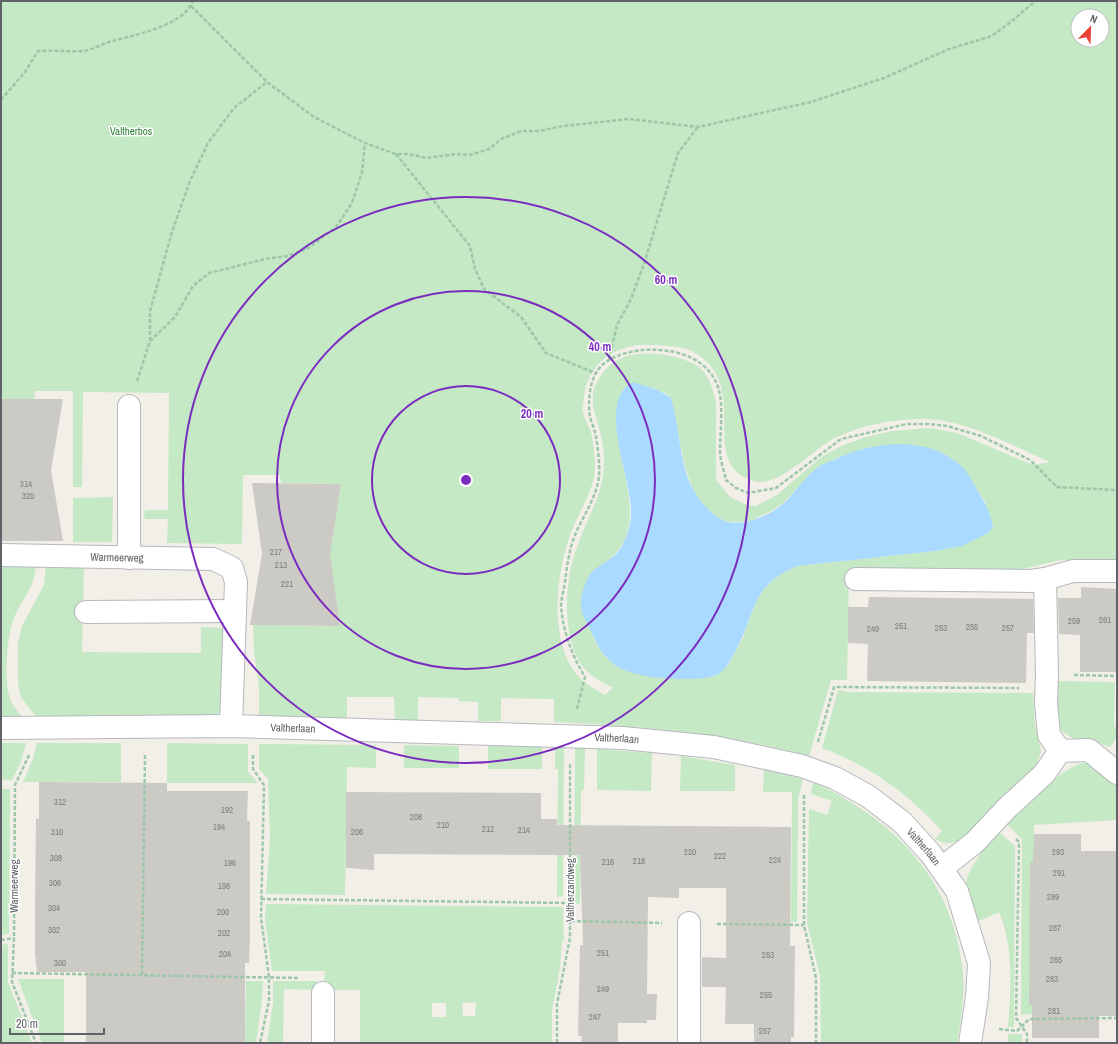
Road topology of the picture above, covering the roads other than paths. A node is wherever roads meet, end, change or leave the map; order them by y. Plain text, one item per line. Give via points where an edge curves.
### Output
1 (129, 406) road end
2 (1, 555) edge
3 (129, 558) junction
4 (1117, 571) edge
5 (856, 579) dead end
6 (1046, 579) junction
7 (235, 611) junction
8 (86, 612) dead end
9 (231, 726) junction
10 (1, 728) edge
11 (1060, 751) junction
12 (1117, 773) edge
13 (942, 868) junction
14 (689, 923) dead end
15 (323, 993) road end
16 (972, 1035) edge
17 (323, 1043) edge
18 (689, 1043) edge

1 - 3 street
2 - 3 street, Warmeerweg
3 - 7 street, Warmeerweg via 213,560 232,568 236,582
4 - 6 street via 1073,571
5 - 6 street
6 - 11 street via 1049,735
7 - 8 street
7 - 9 street
9 - 10 street, Valtherlaan
9 - 13 street, Valtherlaan via 623,738 714,747 810,768 835,778 874,801 902,822
11 - 12 street via 1089,750
11 - 13 street, Valtherlaan via 1044,774 974,843
13 - 16 street, Valtherlaan via 957,891 979,963
14 - 18 street
15 - 17 street

